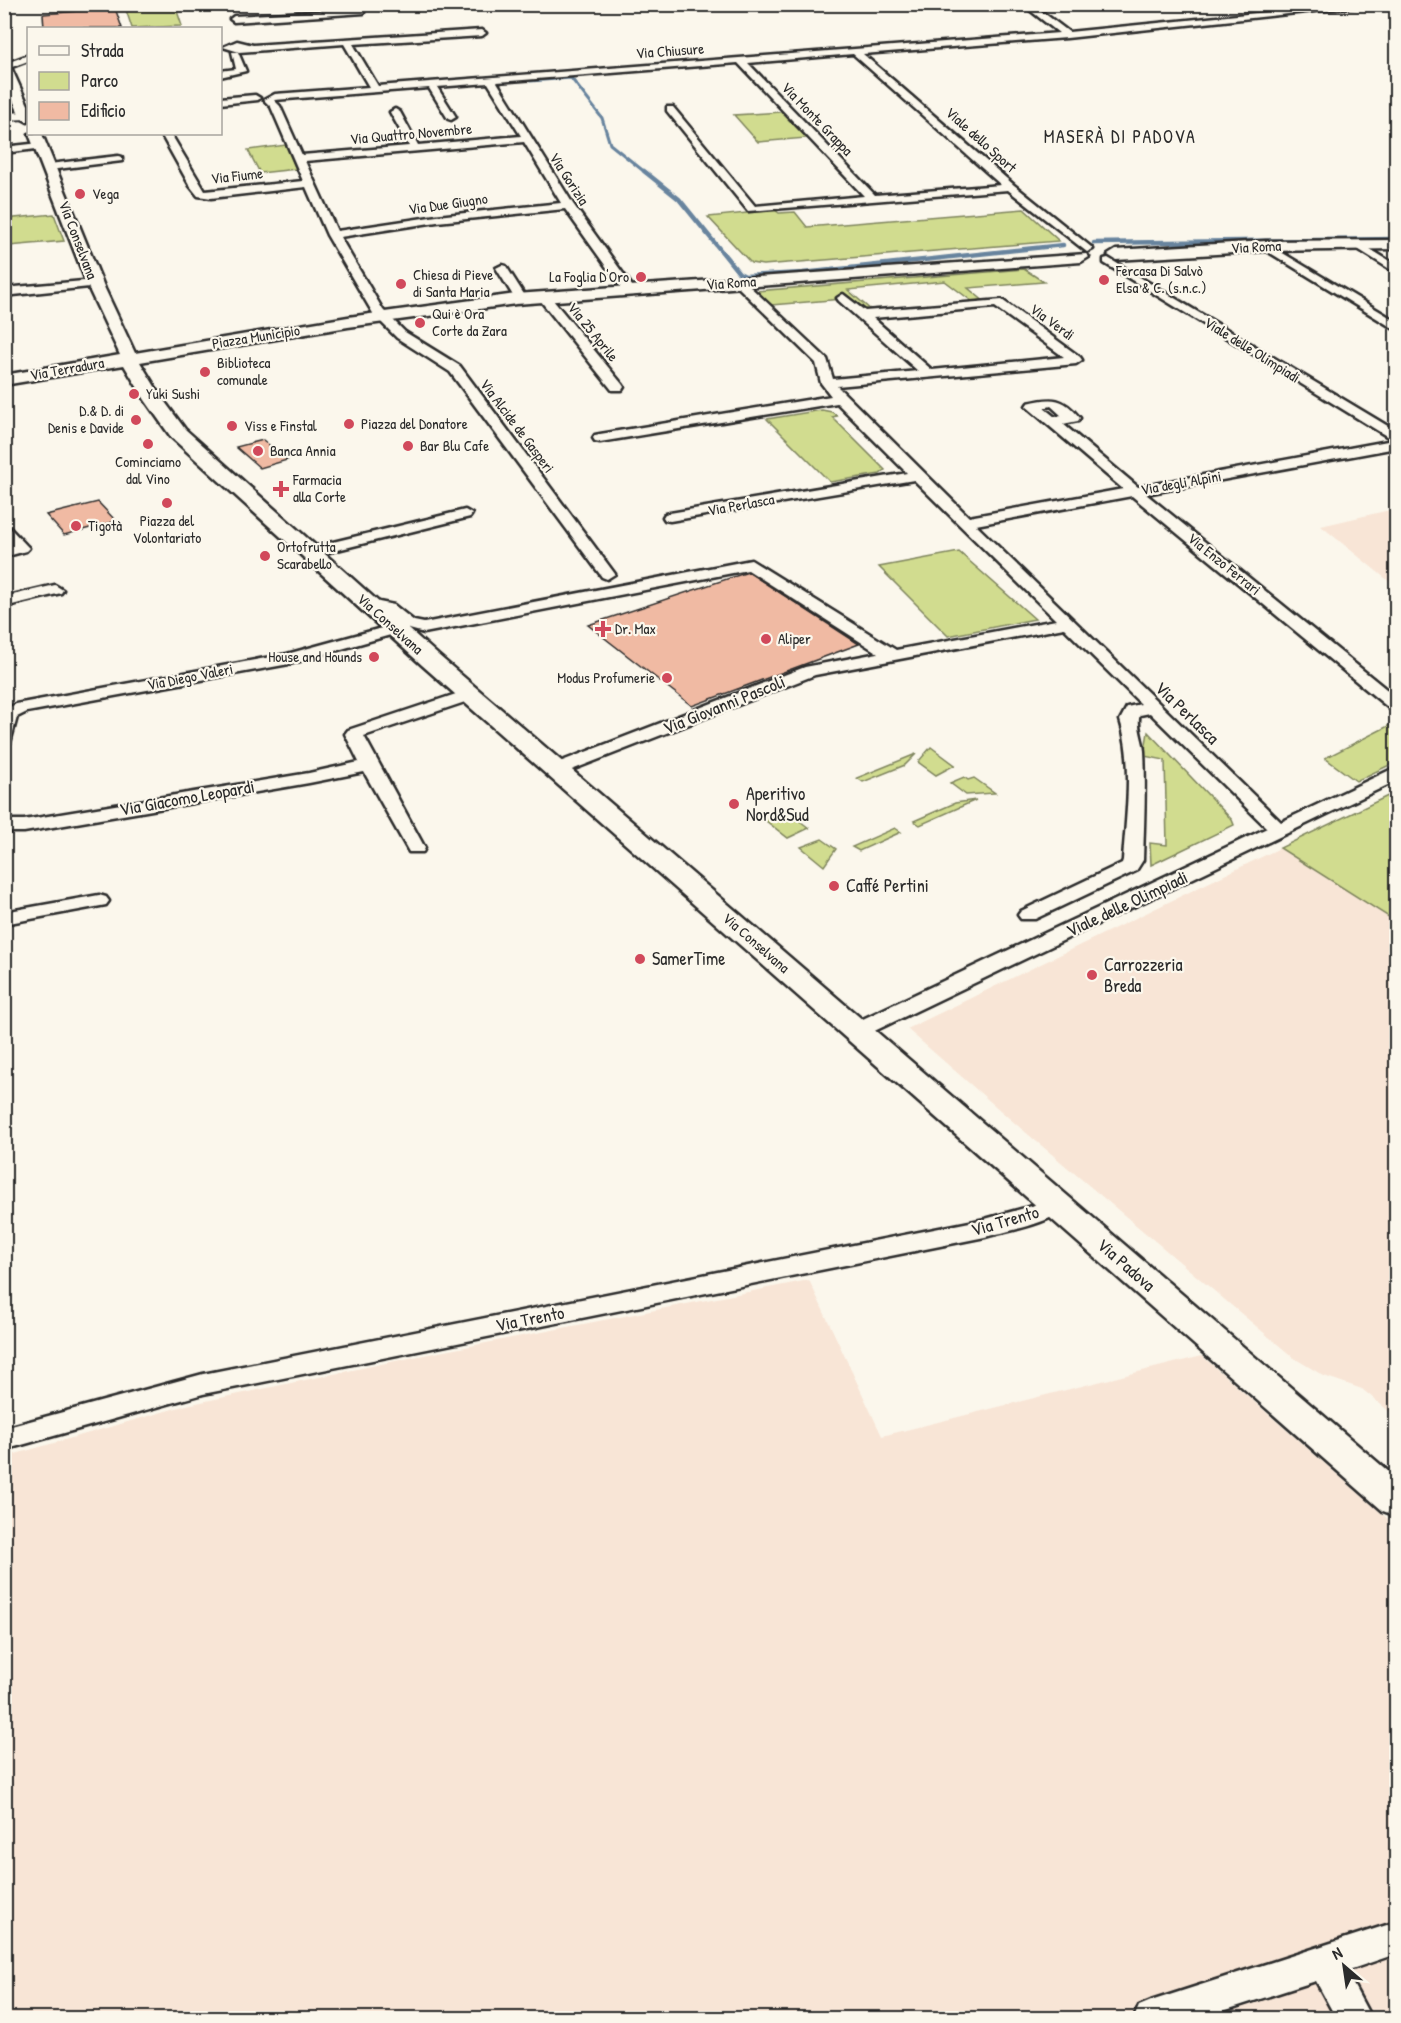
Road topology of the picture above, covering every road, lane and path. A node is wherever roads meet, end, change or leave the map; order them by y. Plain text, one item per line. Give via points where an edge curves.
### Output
1 (18, 4) edge
2 (1026, 4) edge
3 (1375, 4) edge
4 (4, 6) edge
5 (361, 11) dead end
6 (234, 19) dead end
7 (482, 33) dead end
8 (1067, 35) junction
9 (348, 43) junction
10 (238, 45) edge
11 (856, 52) junction
12 (15, 53) dead end
13 (27, 57) edge
14 (27, 57) edge
15 (741, 61) junction
16 (5, 66) edge
17 (222, 74) edge
18 (491, 80) junction
19 (431, 84) junction
20 (374, 88) junction
21 (272, 99) junction
22 (222, 101) edge
23 (670, 109) dead end
24 (395, 112) dead end
25 (27, 115) edge
26 (4, 117) edge
27 (27, 117) edge
28 (451, 117) dead end
29 (167, 135) edge
30 (38, 140) edge
31 (526, 140) junction
32 (415, 148) junction
33 (4, 150) edge
34 (118, 159) dead end
35 (299, 159) junction
36 (49, 167) junction
37 (310, 183) junction
38 (1010, 187) junction
39 (872, 198) junction
40 (568, 206) junction
41 (333, 235) junction
42 (1357, 244) junction
43 (1396, 245) edge
44 (1266, 246) junction
45 (1084, 253) junction
46 (1112, 258) junction
47 (502, 268) dead end
48 (1396, 270) edge
49 (740, 283) junction
50 (95, 284) junction
51 (984, 288) dead end
52 (629, 290) junction
53 (4, 292) edge
54 (544, 297) junction
55 (843, 298) dead end
56 (521, 299) junction
57 (998, 303) junction
58 (864, 315) junction
59 (382, 317) junction
60 (1396, 326) edge
61 (130, 358) junction
62 (929, 374) junction
63 (4, 380) edge
64 (828, 383) junction
65 (617, 387) dead end
66 (840, 399) junction
67 (1052, 422) dead end
68 (1396, 437) edge
69 (600, 438) dead end
70 (1396, 444) edge
71 (918, 475) junction
72 (1134, 491) junction
73 (465, 514) dead end
74 (670, 517) dead end
75 (966, 522) junction
76 (4, 530) edge
77 (309, 552) junction
78 (4, 553) edge
79 (607, 574) dead end
80 (55, 590) dead end
81 (4, 602) edge
82 (369, 605) junction
83 (1066, 623) junction
84 (395, 628) junction
85 (895, 657) junction
86 (471, 694) junction
87 (1396, 705) edge
88 (1159, 712) junction
89 (4, 739) edge
90 (369, 765) junction
91 (558, 769) junction
92 (1396, 774) edge
93 (4, 826) edge
94 (1280, 831) junction
95 (416, 848) dead end
96 (99, 902) dead end
97 (1028, 915) dead end
98 (4, 918) edge
99 (856, 1031) junction
100 (1056, 1204) junction
101 (4, 1439) edge
102 (1396, 1500) edge
103 (1396, 1938) edge
104 (1324, 1963) junction
105 (1151, 2019) edge
106 (1354, 2019) edge

1 - 4 street
2 - 8 street
3 - 8 street, Via Chiusure
5 - 6 street
7 - 9 street
8 - 11 street, Via Chiusure
9 - 10 street via 274,48
9 - 20 street
10 - 17 street via 241,71
11 - 15 street, Via Chiusure
11 - 38 street, Viale dello Sport
12 - 13 street
14 - 16 street
15 - 18 street, Via Chiusure
15 - 39 street, Via Monte Grappa
16 - 25 main road
18 - 19 street, Via Chiusure
18 - 31 street, Via Gorizia
19 - 20 street, Via Chiusure
19 - 28 street
20 - 21 street, Via Chiusure
21 - 22 street, Via Chiusure via 263,95
21 - 35 street
23 - 39 street via 752,209
24 - 32 street
26 - 27 street
29 - 37 street, Via Fiume via 202,194
30 - 33 street
30 - 36 main road, Via Conselvana
31 - 32 street, Via Quattro Novembre
31 - 40 street, Via Gorizia
32 - 35 street, Via Quattro Novembre
34 - 36 street
35 - 37 street
36 - 50 main road, Via Conselvana
37 - 41 street
38 - 39 street
38 - 45 street, Viale dello Sport
40 - 41 street, Via Due Giugno via 437,219
40 - 52 street, Via Gorizia
41 - 59 street
42 - 43 main road, Via Roma
42 - 44 main road, Via Roma
42 - 48 street
44 - 46 main road, Via Roma
44 - 60 street
45 - 46 main road, Via Roma via 1090,261
45 - 49 main road, Via Roma
46 - 68 street, Viale delle Olimpiadi
47 - 56 street
49 - 52 main road, Via Roma
49 - 64 street, Via Perlasca via 822,362
50 - 53 street
50 - 61 main road, Via Conselvana
51 - 57 street
52 - 54 main road, Via Roma
54 - 56 main road, Via Roma
54 - 65 street, Via 25 Aprile
55 - 58 street
56 - 59 main road, Via Roma
57 - 58 street
57 - 62 street, Via Verdi via 1076,360
58 - 62 street
59 - 61 main road, Piazza Municipio
59 - 79 street, Via Alcide de Gasperi via 407,339 454,369
61 - 63 main road, Via Terradura
61 - 77 main road, Via Conselvana via 178,434
62 - 64 street, Via Verdi
64 - 66 street, Via Perlasca
66 - 69 street
66 - 71 street, Via Perlasca
67 - 72 street, Via Enzo Ferrari
70 - 72 street, Via degli Alpini
71 - 74 street, Via Perlasca
71 - 75 street, Via Perlasca
72 - 75 street, Via degli Alpini
72 - 87 street, Via Enzo Ferrari
73 - 77 street
75 - 83 street, Via Perlasca
76 - 78 street via 21,548
77 - 82 main road, Via Conselvana
80 - 81 street
82 - 84 main road, Via Conselvana
82 - 85 street via 388,608 409,625 424,628 751,565
83 - 85 street
83 - 88 street, Via Perlasca
84 - 86 main road, Via Conselvana
84 - 89 street, Via Diego Valeri via 289,659 22,708 9,714
85 - 91 street, Via Giovanni Pascoli via 811,671
86 - 90 street via 354,734
86 - 91 main road, Via Conselvana
88 - 94 street, Via Perlasca
88 - 97 street via 1134,729 1133,860 1129,867
90 - 93 street, Via Giacomo Leopardi via 24,826
90 - 95 street
91 - 99 main road, Via Conselvana
92 - 94 street, Viale delle Olimpiadi
94 - 99 street, Viale delle Olimpiadi
96 - 98 street
99 - 100 main road, Via Padova
100 - 101 street, Via Trento via 1039,1213 985,1228 203,1384
100 - 102 main road, Via Padova
103 - 104 street
104 - 105 street
104 - 106 street

